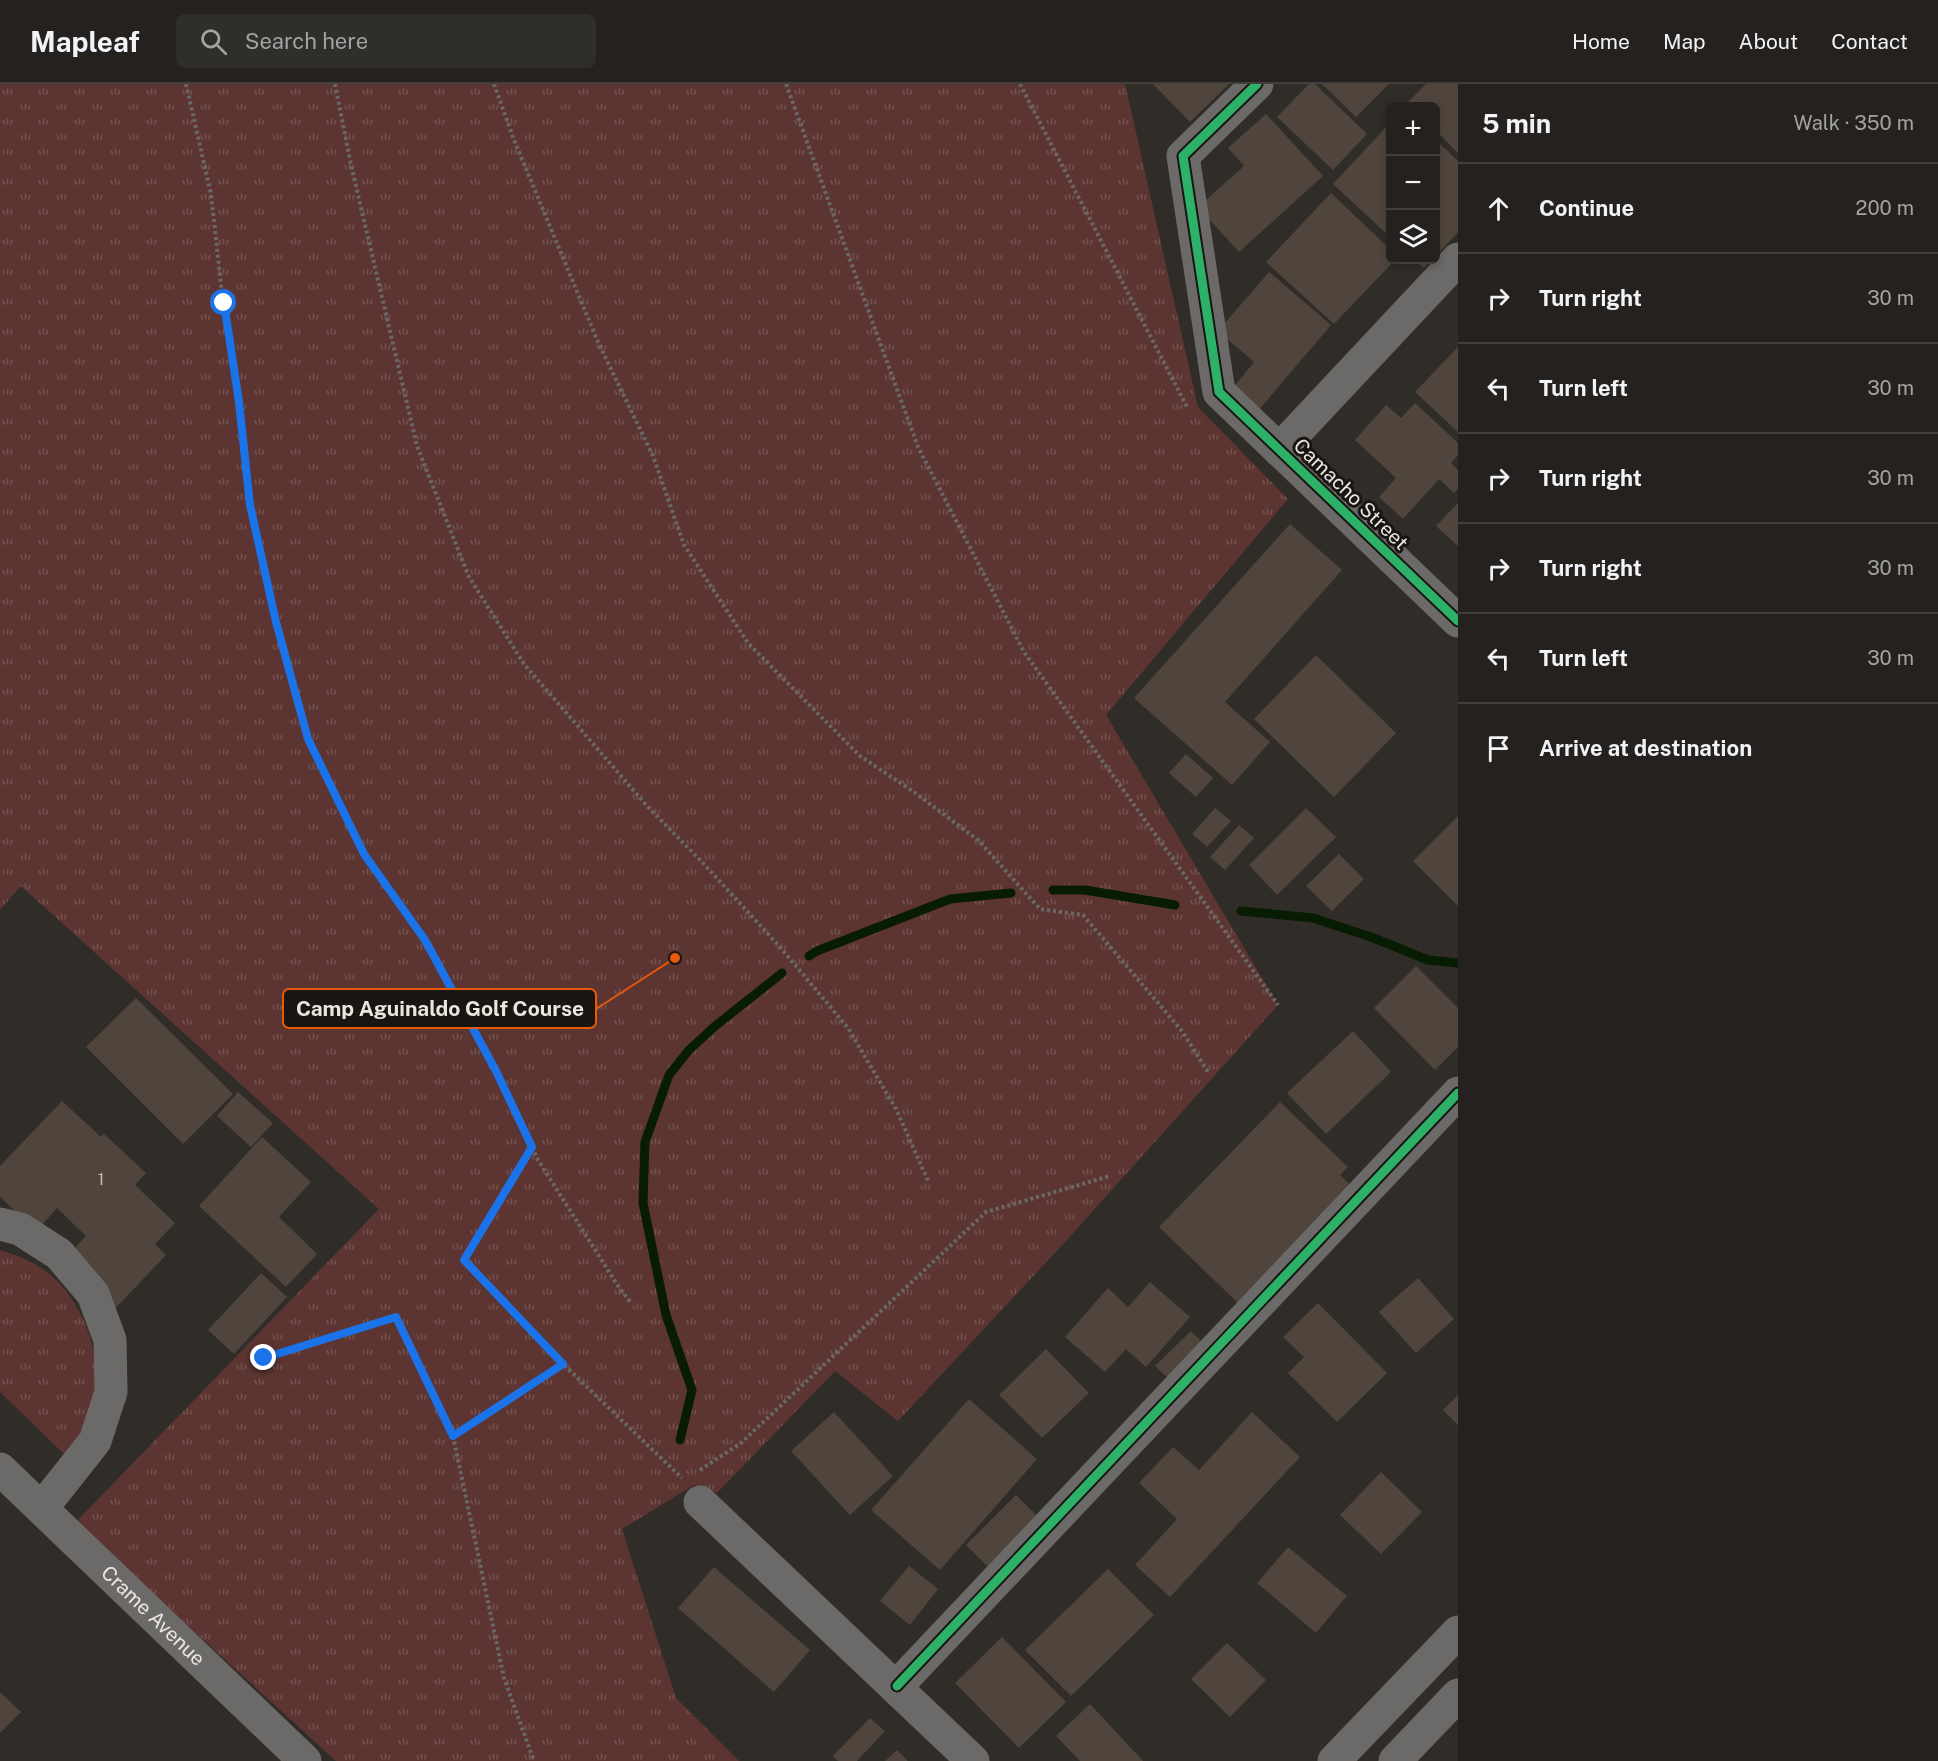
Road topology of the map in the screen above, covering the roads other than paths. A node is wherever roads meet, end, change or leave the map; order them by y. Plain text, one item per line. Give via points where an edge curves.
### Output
1 (1257, 84) edge
2 (1458, 259) edge
3 (1279, 450) junction
4 (1458, 621) edge
5 (1458, 1093) edge
6 (0, 1224) edge
7 (0, 1469) edge
8 (692, 1486) road end
9 (42, 1508) junction
10 (1458, 1632) edge
11 (897, 1686) junction
12 (1458, 1695) edge
13 (305, 1761) edge
14 (974, 1761) edge
15 (1334, 1761) edge
16 (1395, 1761) edge

1 - 3 street, Camacho Street via 1183,156 1219,392
2 - 3 street
3 - 4 street, Camacho Street
5 - 11 street
6 - 9 street via 20,1229 59,1254 93,1294 110,1340 111,1392 95,1441
7 - 9 street, Crame Avenue
8 - 11 street
9 - 13 street, Crame Avenue
10 - 15 street
11 - 14 street
12 - 16 street

